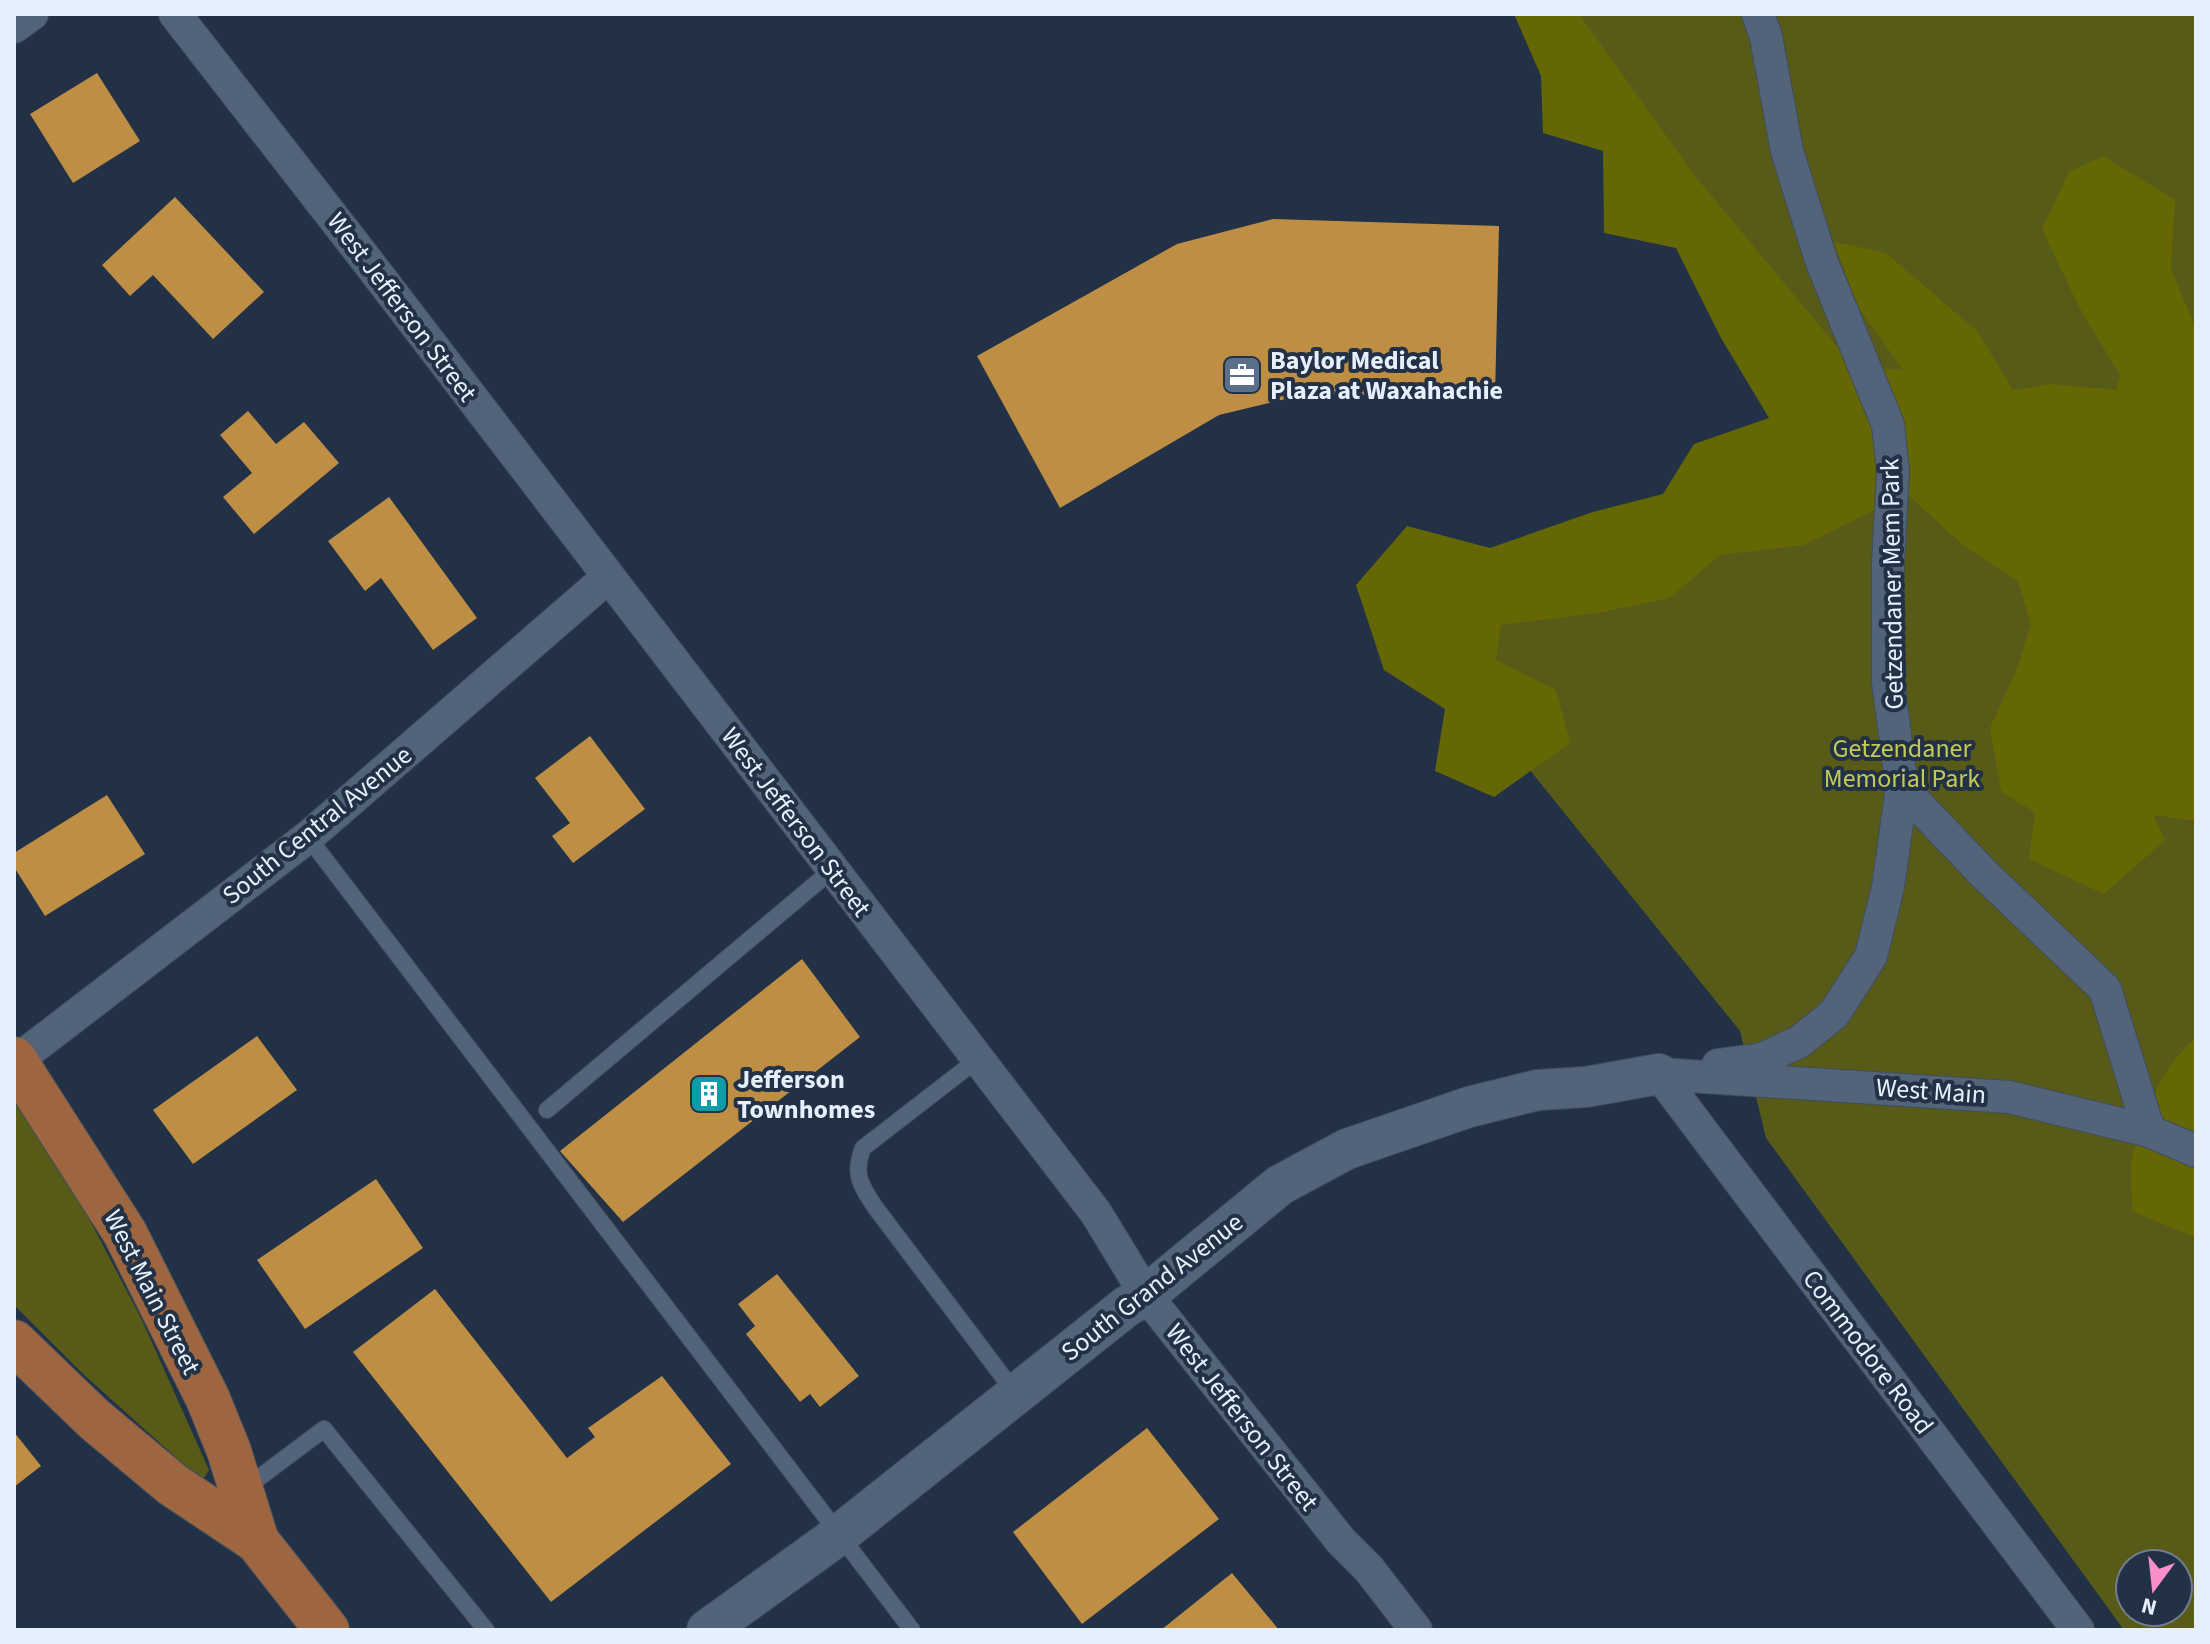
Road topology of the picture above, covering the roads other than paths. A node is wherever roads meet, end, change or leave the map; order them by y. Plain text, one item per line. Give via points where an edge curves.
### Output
1 (32, 14) edge
2 (175, 14) edge
3 (1758, 14) edge
4 (14, 27) edge
5 (608, 577) junction
6 (1902, 788) junction
7 (308, 837) junction
8 (832, 870) junction
9 (978, 1059) junction
10 (15, 1060) edge
11 (1659, 1074) junction
12 (547, 1110) dead end
13 (2149, 1131) junction
14 (2196, 1151) edge
15 (1146, 1295) junction
16 (14, 1342) edge
17 (1016, 1394) junction
18 (241, 1491) junction
19 (840, 1534) junction
20 (257, 1541) junction
21 (327, 1630) edge
22 (486, 1630) edge
23 (707, 1630) edge
24 (912, 1630) edge
25 (1416, 1630) edge
26 (2078, 1630) edge

1 - 4 street
2 - 5 street, West Jefferson Street
3 - 6 street, Getzendaner Mem Park via 1787,151 1817,247 1888,425 1893,471 1888,682
5 - 7 street, South Central Avenue
5 - 8 street, West Jefferson Street
6 - 11 street, Getzendaner Mem Park via 1888,887 1871,956 1834,1014 1799,1042 1762,1059
6 - 13 street via 2105,989
7 - 10 street, South Central Avenue
7 - 19 lane
8 - 9 street, West Jefferson Street
8 - 12 lane
9 - 15 street, West Jefferson Street via 1096,1213
9 - 17 lane via 863,1148 857,1165 861,1186 875,1207
10 - 18 main road, West Main Street via 125,1233 208,1399
11 - 13 street, West Main via 2009,1097
11 - 15 street, South Grand Avenue via 1538,1090 1469,1107 1347,1149 1280,1185
11 - 26 street, Commodore Road
13 - 14 street, West Main
15 - 17 street, South Grand Avenue
15 - 25 street, West Jefferson Street
16 - 20 main road, West Main Street via 173,1485
17 - 19 street, South Grand Avenue
18 - 20 main road, West Main Street
18 - 22 lane via 324,1429
19 - 23 street, South Grand Avenue
19 - 24 lane
20 - 21 main road, West Main Street

